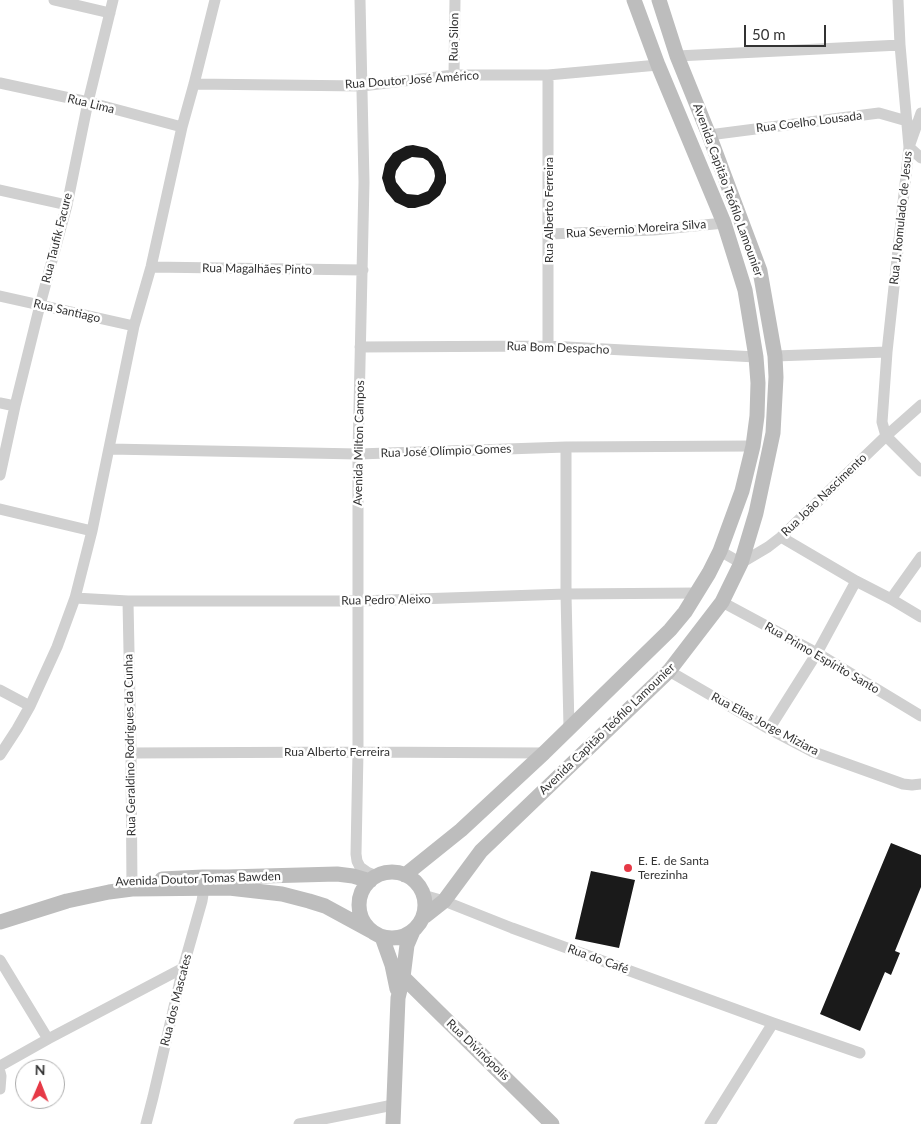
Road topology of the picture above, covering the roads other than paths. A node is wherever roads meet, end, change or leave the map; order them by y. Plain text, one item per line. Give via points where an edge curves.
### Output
1 (54, 0) edge
2 (113, 0) edge
3 (215, 0) edge
4 (360, 0) edge
5 (455, 0) edge
6 (634, 0) edge
7 (659, 0) edge
8 (898, 0) edge
9 (110, 13) junction
10 (900, 45) junction
11 (677, 56) junction
12 (658, 65) junction
13 (548, 74) junction
14 (454, 75) junction
15 (0, 83) edge
16 (194, 84) junction
17 (362, 86) junction
18 (88, 102) junction
19 (921, 113) edge
20 (907, 120) junction
21 (182, 127) junction
22 (710, 134) junction
23 (909, 147) junction
24 (921, 158) edge
25 (0, 190) edge
26 (67, 205) junction
27 (724, 223) junction
28 (549, 234) junction
29 (151, 267) junction
30 (363, 270) junction
31 (0, 296) edge
32 (40, 305) junction
33 (134, 326) junction
34 (548, 346) junction
35 (360, 347) junction
36 (887, 352) junction
37 (775, 356) junction
38 (756, 357) junction
39 (0, 403) edge
40 (921, 405) edge
41 (15, 406) junction
42 (886, 436) junction
43 (753, 446) junction
44 (566, 447) junction
45 (110, 449) junction
46 (358, 454) junction
47 (921, 471) edge
48 (0, 475) edge
49 (0, 509) edge
50 (92, 531) junction
51 (781, 536) junction
52 (720, 552) junction
53 (921, 557) edge
54 (741, 563) junction
55 (856, 582) junction
56 (697, 593) junction
57 (566, 594) junction
58 (75, 598) junction
59 (891, 599) junction
60 (128, 600) junction
61 (359, 601) junction
62 (722, 602) junction
63 (921, 617) edge
64 (817, 653) junction
65 (670, 671) junction
66 (0, 690) edge
67 (30, 706) junction
68 (921, 716) edge
69 (568, 728) junction
70 (769, 729) junction
71 (358, 752) junction
72 (131, 753) junction
73 (544, 753) junction
74 (0, 755) edge
75 (921, 784) edge
76 (405, 875) junction
77 (373, 878) junction
78 (204, 883) junction
79 (132, 885) junction
80 (423, 895) junction
81 (444, 901) junction
82 (0, 912) edge
83 (425, 916) junction
84 (0, 922) edge
85 (413, 931) junction
86 (376, 934) junction
87 (0, 960) edge
88 (183, 968) junction
89 (403, 977) junction
90 (398, 998) junction
91 (773, 1023) junction
92 (48, 1039) junction
93 (860, 1053) dead end
94 (0, 1066) edge
95 (0, 1072) edge
96 (0, 1089) edge
97 (393, 1105) junction
98 (146, 1124) edge
99 (299, 1124) edge
100 (393, 1124) edge
101 (552, 1124) edge
102 (710, 1124) edge

1 - 9 street
2 - 9 street, Rua Taufik Facure
3 - 16 street
4 - 17 street, Avenida Milton Campos
5 - 14 street, Rua Silon
6 - 12 main road, Avenida Capitão Teófilo Lamounier
7 - 11 main road, Avenida Capitão Teófilo Lamounier
8 - 10 street, Rua J. Romulado de Jesus
9 - 18 street, Rua Taufik Facure
10 - 11 street
10 - 20 street, Rua J. Romulado de Jesus
11 - 22 main road, Avenida Capitão Teófilo Lamounier
12 - 13 street, Rua Doutor José Américo
12 - 27 main road, Avenida Capitão Teófilo Lamounier
13 - 14 street, Rua Doutor José Américo
13 - 28 street, Rua Alberto Ferreira
14 - 17 street, Rua Doutor José Américo
15 - 18 street, Rua Lima
16 - 17 street, Rua Doutor José Américo
16 - 21 street
17 - 30 street, Avenida Milton Campos
18 - 21 street, Rua Lima
18 - 26 street, Rua Taufik Facure
19 - 23 street
20 - 22 street, Rua Coelho Lousada via 879,113
20 - 23 street, Rua J. Romulado de Jesus
21 - 29 street
22 - 37 main road, Avenida Capitão Teófilo Lamounier via 760,271
23 - 24 street
23 - 36 street, Rua J. Romulado de Jesus
25 - 26 street
26 - 32 street, Rua Taufik Facure
27 - 28 street, Rua Severnio Moreira Silva via 654,230
27 - 38 main road, Avenida Capitão Teófilo Lamounier via 745,290
28 - 34 street, Rua Alberto Ferreira
29 - 30 street, Rua Magalhães Pinto
29 - 33 street
30 - 35 street, Avenida Milton Campos
31 - 32 street, Rua Santiago
32 - 33 street, Rua Santiago
32 - 41 street, Rua Taufik Facure
33 - 45 street
34 - 35 street, Rua Bom Despacho
34 - 38 street, Rua Bom Despacho
35 - 46 street, Avenida Milton Campos
36 - 37 street
36 - 42 street, Rua J. Romulado de Jesus via 882,422
37 - 54 main road, Avenida Capitão Teófilo Lamounier via 772,433 756,513
38 - 43 main road, Avenida Capitão Teófilo Lamounier via 758,408
39 - 41 street
40 - 42 street, Rua João Nascimento
41 - 48 street, Rua Taufik Facure
42 - 47 street
42 - 51 street, Rua João Nascimento
43 - 44 street, Rua José Olímpio Gomes
43 - 52 main road, Avenida Capitão Teófilo Lamounier via 742,491
44 - 46 street, Rua José Olímpio Gomes
44 - 57 street
45 - 46 street, Rua José Olímpio Gomes
45 - 50 street
46 - 61 street, Avenida Milton Campos
49 - 50 street
50 - 58 street
51 - 54 street, Rua João Nascimento
51 - 55 street
52 - 54 street
52 - 56 main road, Avenida Capitão Teófilo Lamounier
53 - 59 street
54 - 62 main road, Avenida Capitão Teófilo Lamounier
55 - 59 street
55 - 64 street
56 - 57 street, Rua Pedro Aleixo
56 - 69 main road, Avenida Capitão Teófilo Lamounier via 670,630
57 - 61 street, Rua Pedro Aleixo
57 - 69 street
58 - 60 street, Rua Pedro Aleixo
58 - 67 street
59 - 63 street
60 - 61 street, Rua Pedro Aleixo
60 - 72 street, Rua Geraldino Rodrigues da Cunha
61 - 71 street, Avenida Milton Campos
62 - 64 street, Rua Primo Espírito Santo
62 - 65 main road, Avenida Capitão Teófilo Lamounier
64 - 68 street, Rua Primo Espírito Santo
64 - 70 street
65 - 70 street, Rua Elias Jorge Miziara
65 - 81 main road, Avenida Capitão Teófilo Lamounier via 481,851
66 - 67 street
67 - 74 street
69 - 73 main road, Avenida Capitão Teófilo Lamounier
70 - 75 street, Rua Elias Jorge Miziara via 811,751 903,784
71 - 72 street, Rua Alberto Ferreira
71 - 73 street, Rua Alberto Ferreira
71 - 77 street, Avenida Milton Campos via 356,854 360,867
72 - 79 street, Rua Geraldino Rodrigues da Cunha
73 - 76 main road, Avenida Capitão Teófilo Lamounier via 461,830
76 - 77 main road via 391,872
76 - 80 main road via 419,886
77 - 78 main road, Avenida Doutor Tomas Bawden via 337,874 235,877
77 - 86 main road via 363,890 359,906 364,922
78 - 79 main road, Avenida Doutor Tomas Bawden
78 - 86 main road, Avenida Doutor Tomas Bawden via 309,900
78 - 88 street, Rua dos Mascates
79 - 82 main road, Avenida Doutor Tomas Bawden via 108,883
79 - 84 main road, Avenida Doutor Tomas Bawden
80 - 81 street, Rua do Café
80 - 83 main road
81 - 83 main road, Avenida Capitão Teófilo Lamounier
81 - 91 street, Rua do Café
83 - 85 main road
85 - 86 main road via 393,938
85 - 89 main road via 407,945
86 - 90 main road via 392,966
87 - 92 street
88 - 92 street
88 - 98 street, Rua dos Mascates
89 - 90 main road
89 - 101 main road, Rua Divinópolis
90 - 97 main road
91 - 93 street, Rua do Café
91 - 102 street
92 - 94 street
95 - 96 street
97 - 99 street
97 - 100 main road

